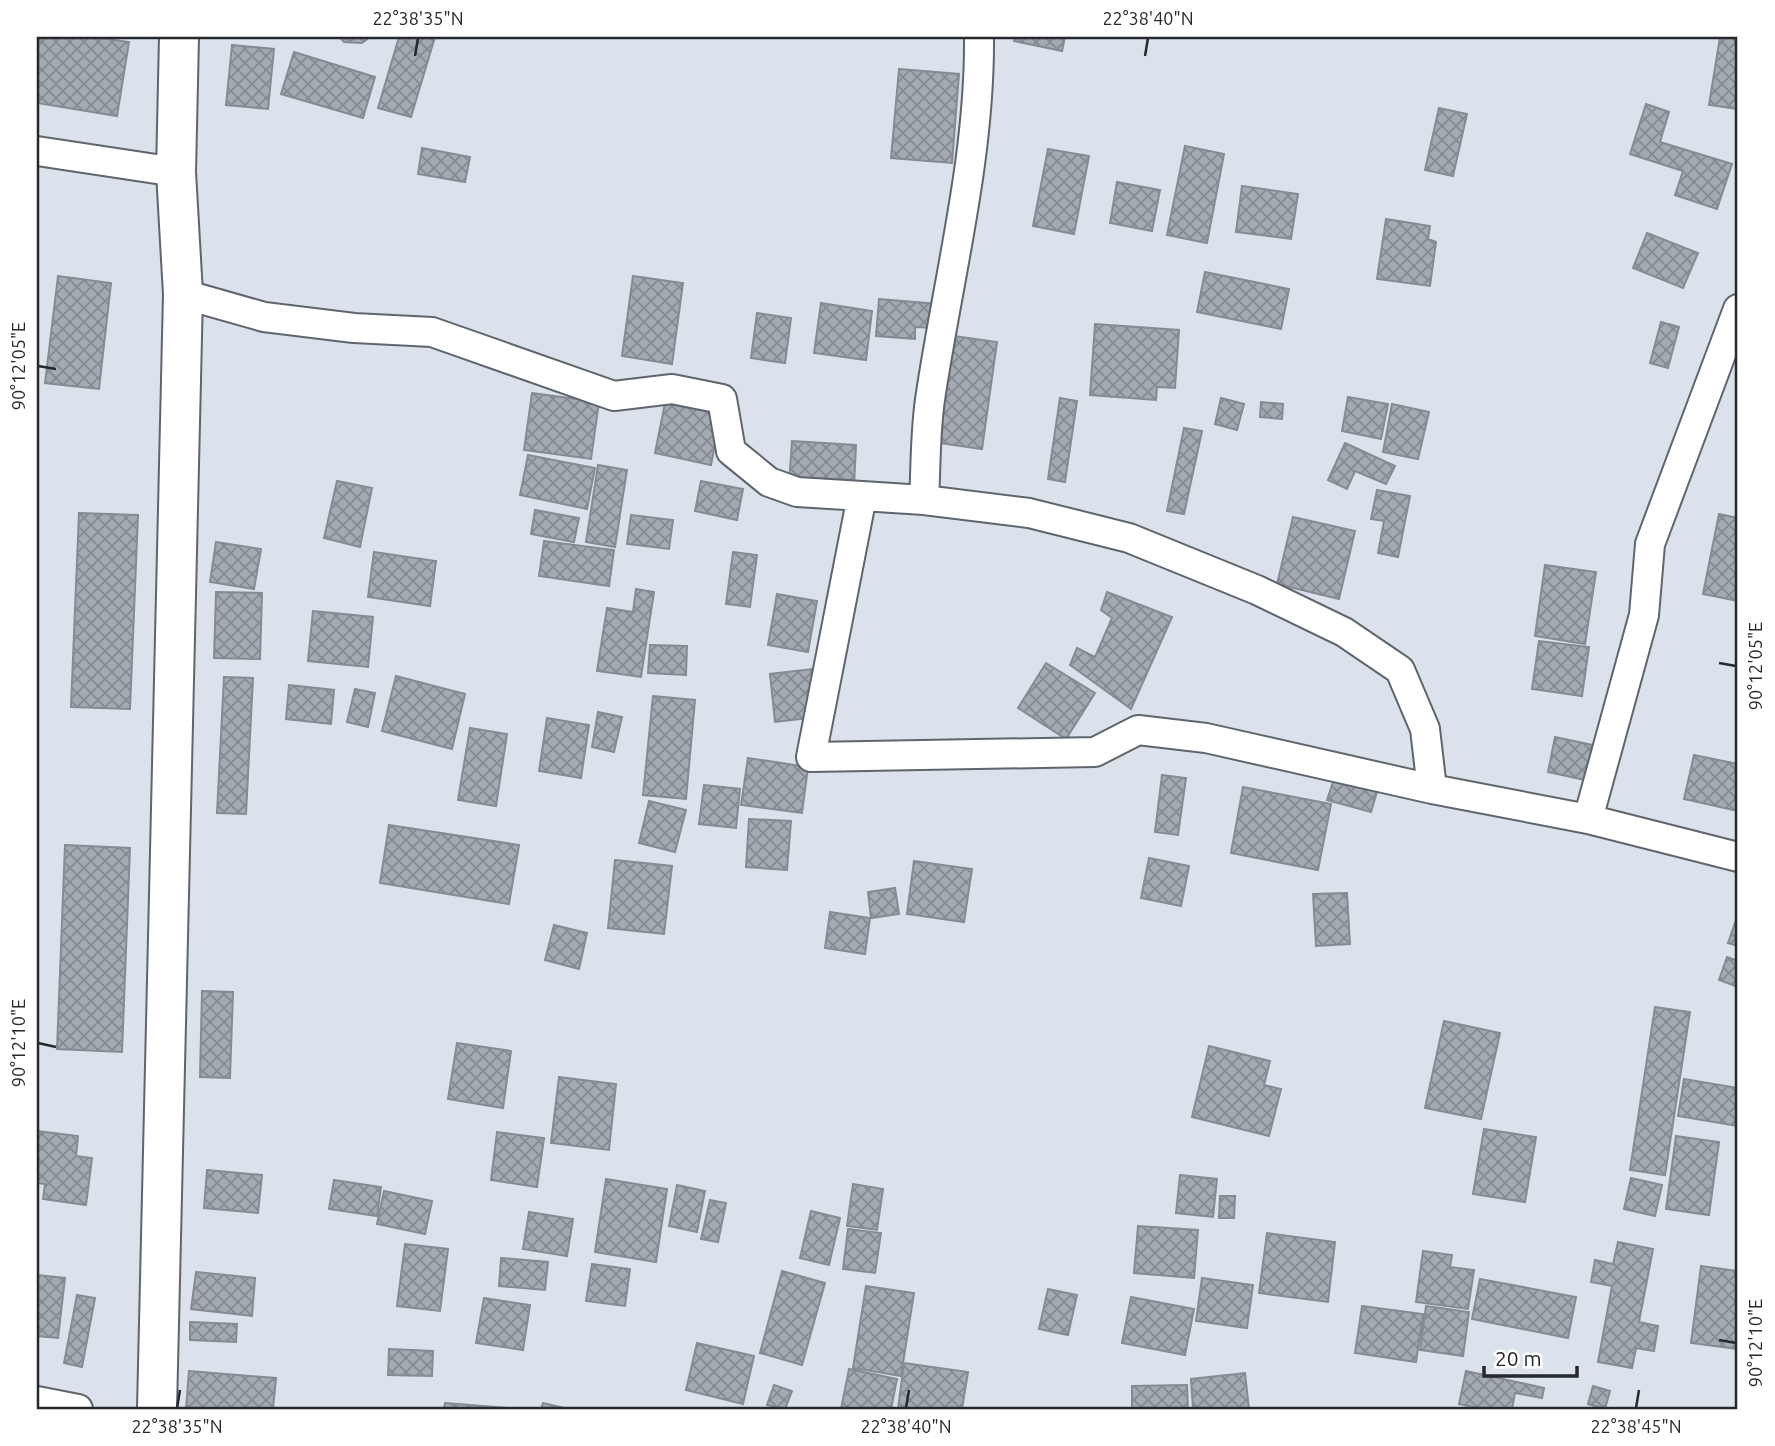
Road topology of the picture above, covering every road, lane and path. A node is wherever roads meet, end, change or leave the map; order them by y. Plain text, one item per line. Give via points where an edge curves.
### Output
1 (179, 37) edge
2 (979, 37) edge
3 (37, 151) edge
4 (176, 172) junction
5 (183, 294) junction
6 (1738, 309) edge
7 (862, 496) junction
8 (924, 500) junction
9 (1432, 789) junction
10 (1588, 819) junction
11 (1738, 857) edge
12 (37, 1401) edge
13 (78, 1409) edge
14 (157, 1409) edge

1 - 4 main road
2 - 8 street via 978,105 930,396
3 - 4 street
4 - 5 main road
5 - 7 street via 264,317 432,332 614,396 672,389 722,399 731,451 769,482 797,492
5 - 14 main road
6 - 10 street via 1650,544 1644,615
7 - 8 street
7 - 9 street via 811,757 1095,752 1138,730 1206,738
8 - 9 street via 1029,513 1129,538 1257,590 1344,632 1400,670 1426,729
9 - 10 street
10 - 11 street
12 - 13 street

